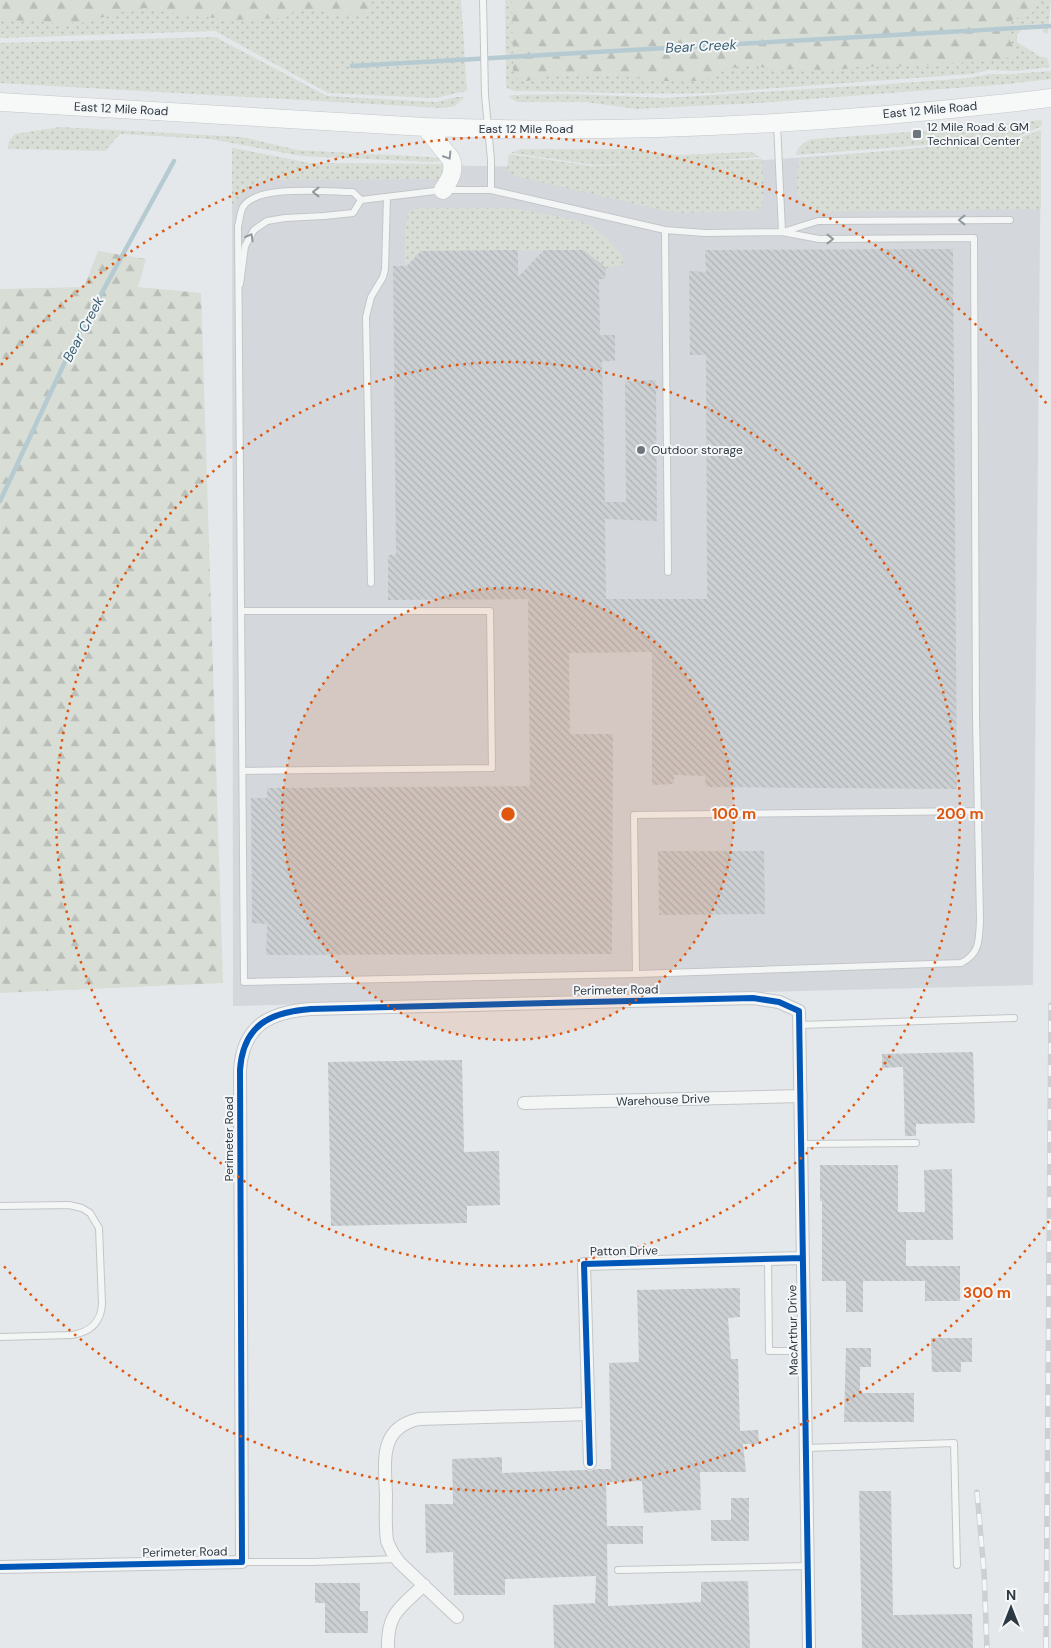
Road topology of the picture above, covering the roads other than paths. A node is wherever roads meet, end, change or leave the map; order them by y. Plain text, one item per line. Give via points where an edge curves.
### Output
1 (483, 0) edge
2 (1051, 98) edge
3 (0, 102) edge
4 (777, 122) junction
5 (425, 126) junction
6 (488, 129) junction
7 (443, 190) junction
8 (491, 190) junction
9 (387, 197) junction
10 (361, 200) junction
11 (1010, 220) dead end
12 (665, 230) junction
13 (782, 232) junction
14 (240, 284) junction
15 (668, 572) dead end
16 (371, 583) dead end
17 (242, 611) junction
18 (243, 771) junction
19 (977, 812) junction
20 (636, 974) junction
21 (799, 1011) joint
22 (1014, 1018) dead end
23 (800, 1025) junction
24 (801, 1096) junction
25 (524, 1103) dead end
26 (916, 1142) dead end
27 (802, 1144) junction
28 (0, 1206) edge
29 (803, 1258) junction
30 (768, 1259) junction
31 (0, 1337) edge
32 (805, 1351) junction
33 (588, 1414) junction
34 (806, 1448) junction
35 (590, 1463) dead end
36 (397, 1559) junction
37 (242, 1562) junction
38 (957, 1565) dead end
39 (808, 1566) junction
40 (0, 1567) edge
41 (618, 1570) dead end
42 (424, 1585) junction
43 (457, 1617) dead end
44 (388, 1648) edge
45 (809, 1648) edge

1 - 6 lane
2 - 4 main road, East 12 Mile Road
3 - 5 main road, East 12 Mile Road
4 - 6 main road, East 12 Mile Road via 662,128
4 - 13 lane
5 - 6 main road, East 12 Mile Road
5 -> 7 main road via 453,165 451,178
6 - 8 lane
7 - 8 lane
7 - 9 lane
8 - 12 lane
9 - 10 lane
9 - 16 lane via 385,269 371,297 366,317
14 -> 10 lane via 245,246 254,230 267,221 284,218 353,213
10 -> 14 lane via 353,192 259,195 244,206 238,226
11 -> 13 lane via 818,221
12 - 13 lane
12 - 15 lane
13 -> 19 lane via 819,239 974,238
14 - 17 lane
17 - 18 lane
17 - 18 lane via 490,611 492,768
18 - 20 lane via 244,982
19 - 20 lane via 979,939 970,959 961,964
19 - 20 lane via 634,815
21 - 23 street, MacArthur Drive
21 - 37 street, Perimeter Road via 779,1002 753,998 311,1009 281,1014 258,1026 244,1046 240,1070
22 - 23 lane
23 - 24 street, MacArthur Drive
24 - 25 street, Warehouse Drive
24 - 27 street, MacArthur Drive
26 - 27 lane
27 - 29 street, MacArthur Drive
28 - 31 lane via 69,1205 90,1213 99,1228 102,1304 96,1323 83,1333
29 - 30 street, Patton Drive
29 - 32 street, MacArthur Drive
30 - 32 lane via 769,1351
30 - 33 street, Patton Drive via 584,1264
32 - 34 street, MacArthur Drive
33 - 35 street, Patton Drive
33 - 36 street via 428,1418 412,1420 401,1426 392,1434 385,1452 386,1535
34 - 38 lane via 954,1443
34 - 39 street, MacArthur Drive
36 - 37 lane
36 - 42 street
37 - 40 street, Perimeter Road
39 - 41 lane
39 - 45 street, MacArthur Drive
42 - 43 street
42 - 44 street via 392,1618 388,1629

